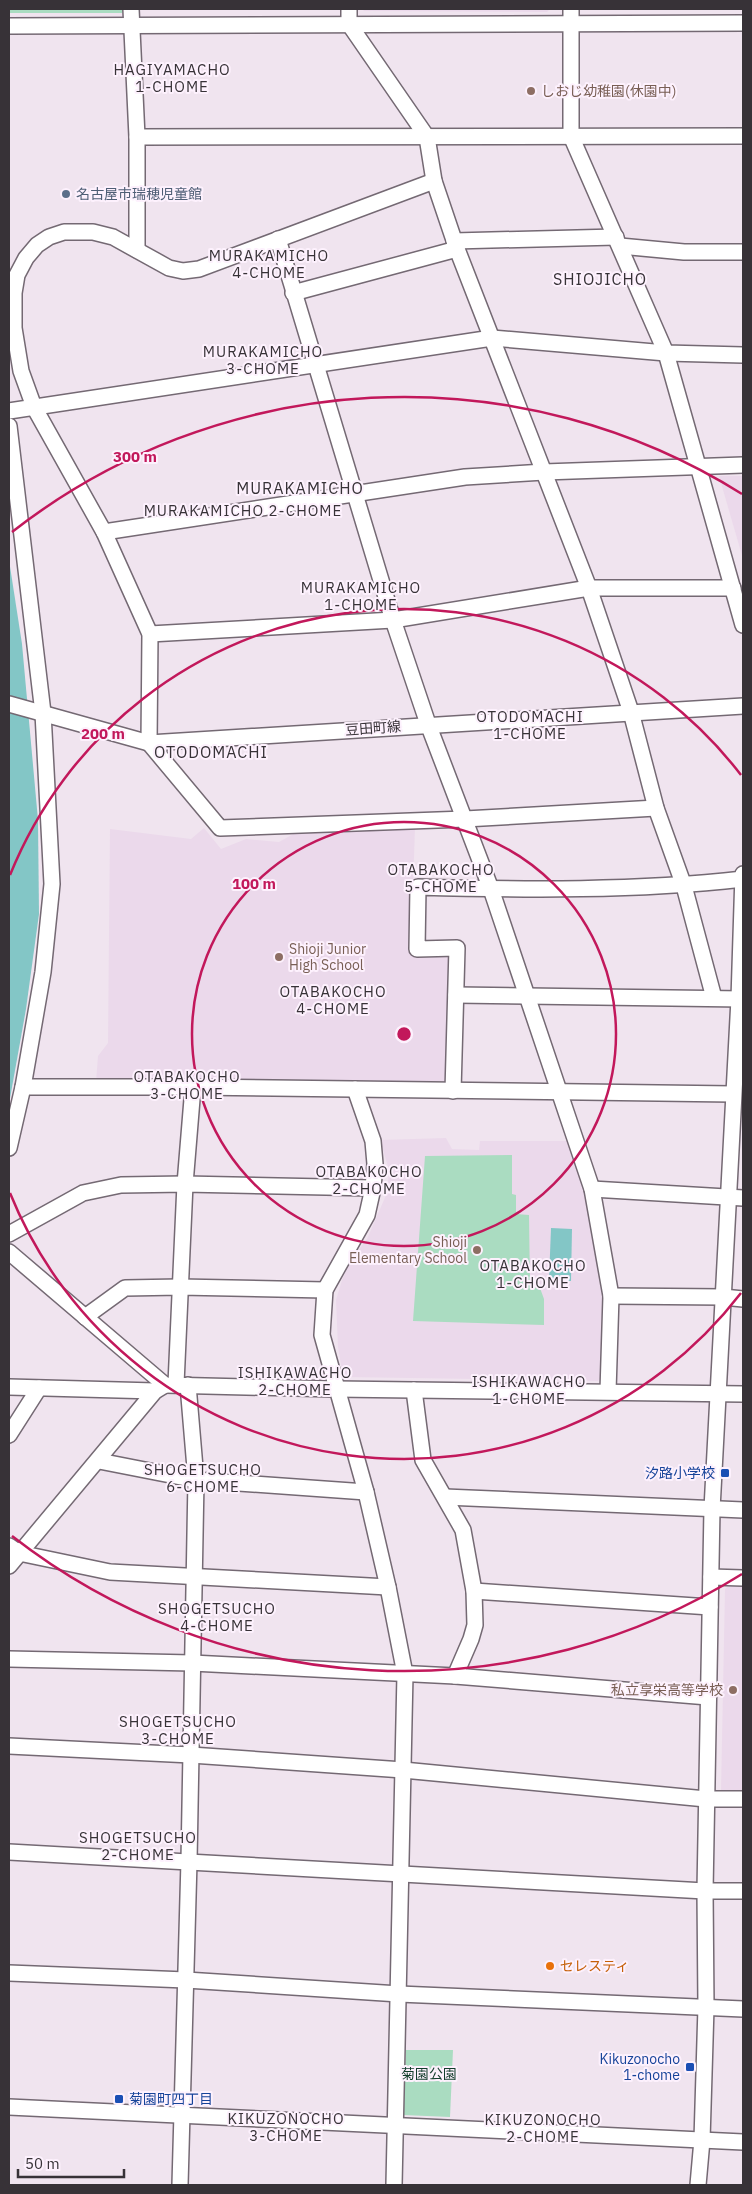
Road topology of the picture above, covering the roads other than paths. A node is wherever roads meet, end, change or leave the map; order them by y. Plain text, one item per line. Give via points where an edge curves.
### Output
1 (131, 9) edge
2 (349, 16) edge
3 (571, 16) edge
4 (743, 23) edge
5 (131, 24) junction
6 (9, 26) edge
7 (427, 136) junction
8 (571, 136) junction
9 (743, 136) edge
10 (137, 137) junction
11 (434, 181) junction
12 (278, 239) junction
13 (618, 241) junction
14 (456, 245) junction
15 (137, 250) junction
16 (743, 252) edge
17 (12, 283) edge
18 (293, 293) junction
19 (492, 338) junction
20 (666, 353) junction
21 (743, 355) edge
22 (317, 366) junction
23 (34, 407) junction
24 (9, 411) edge
25 (9, 426) edge
26 (743, 465) edge
27 (699, 466) junction
28 (544, 472) junction
29 (355, 495) junction
30 (104, 532) junction
31 (589, 588) junction
32 (733, 588) junction
33 (393, 620) junction
34 (743, 625) edge
35 (150, 634) junction
36 (9, 704) edge
37 (743, 706) edge
38 (631, 712) junction
39 (40, 713) junction
40 (428, 724) junction
41 (149, 743) junction
42 (656, 808) junction
43 (465, 819) junction
44 (743, 874) edge
45 (743, 879) edge
46 (684, 886) junction
47 (491, 889) junction
48 (456, 995) junction
49 (527, 995) junction
50 (714, 998) junction
51 (741, 999) edge
52 (23, 1087) junction
53 (193, 1087) junction
54 (355, 1089) junction
55 (454, 1091) junction
56 (560, 1092) junction
57 (733, 1094) junction
58 (738, 1115) edge
59 (9, 1148) edge
60 (185, 1184) junction
61 (373, 1188) junction
62 (592, 1190) junction
63 (728, 1196) junction
64 (743, 1198) edge
65 (9, 1234) edge
66 (9, 1252) edge
67 (180, 1287) junction
68 (325, 1290) junction
69 (611, 1296) junction
70 (723, 1296) junction
71 (743, 1298) edge
72 (85, 1317) junction
73 (171, 1386) junction
74 (9, 1387) edge
75 (39, 1388) junction
76 (336, 1390) junction
77 (414, 1390) junction
78 (608, 1392) junction
79 (718, 1393) junction
80 (743, 1394) edge
81 (9, 1435) edge
82 (99, 1461) junction
83 (196, 1480) junction
84 (366, 1492) junction
85 (444, 1497) junction
86 (712, 1509) junction
87 (743, 1510) edge
88 (14, 1549) edge
89 (9, 1566) edge
90 (195, 1576) junction
91 (710, 1577) junction
92 (743, 1578) edge
93 (388, 1586) junction
94 (474, 1591) junction
95 (710, 1607) junction
96 (9, 1658) edge
97 (192, 1663) junction
98 (405, 1674) junction
99 (454, 1676) junction
100 (708, 1697) junction
101 (9, 1746) edge
102 (191, 1756) junction
103 (403, 1770) junction
104 (706, 1799) junction
105 (743, 1799) edge
106 (9, 1852) edge
107 (189, 1861) junction
108 (401, 1875) junction
109 (705, 1891) junction
110 (743, 1891) edge
111 (9, 1973) edge
112 (186, 1980) junction
113 (399, 1994) junction
114 (706, 2007) junction
115 (743, 2009) edge
116 (9, 2107) edge
117 (182, 2115) junction
118 (394, 2127) junction
119 (702, 2140) junction
120 (743, 2142) edge
121 (180, 2185) edge
122 (394, 2185) edge
123 (698, 2185) edge

1 - 5 street
2 - 3 street
2 - 5 street
2 - 7 street
3 - 4 street
3 - 8 street
5 - 6 street
5 - 10 street
7 - 8 street
7 - 10 street
7 - 11 street
8 - 9 street
8 - 13 street
10 - 15 street
11 - 12 street
11 - 14 street
12 - 15 street via 199,269 183,271 169,268
12 - 18 street
13 - 14 street
13 - 16 street via 684,252
13 - 20 street
14 - 18 street
14 - 19 street
15 - 17 street via 93,232 64,232 37,245
17 - 23 street via 14,328 22,371
18 - 22 street
19 - 20 street
19 - 22 street
19 - 28 street
20 - 21 street
20 - 27 street
22 - 23 street
22 - 29 street
23 - 24 street
23 - 30 street
25 - 39 street
26 - 27 street
27 - 28 street
27 - 32 street
28 - 29 street via 465,476
28 - 31 street
29 - 30 street
29 - 33 street
30 - 35 street
31 - 32 street
31 - 33 street
31 - 38 street
32 - 34 street
33 - 35 street
33 - 40 street
35 - 41 street
36 - 39 street, 豆田町線
37 - 38 street, 豆田町線
38 - 40 street, 豆田町線
38 - 42 street
39 - 41 street, 豆田町線
39 - 52 street via 52,884 43,972
40 - 41 street, 豆田町線
40 - 43 street
41 - 43 street via 220,828
42 - 43 street
42 - 46 street
43 - 47 street
44 - 45 street
45 - 46 street
45 - 51 street
46 - 47 street
46 - 50 street
47 - 48 street via 418,887 417,949 457,948
47 - 49 street
48 - 49 street
48 - 55 street
49 - 50 street
49 - 56 street
50 - 51 street
51 - 57 street
52 - 53 street
52 - 59 street
53 - 54 street
53 - 60 street
54 - 55 street
54 - 61 street via 373,1141
55 - 56 street
56 - 57 street
56 - 62 street
57 - 58 street
58 - 63 street
60 - 61 street
60 - 65 street via 121,1185 83,1193
60 - 67 street
61 - 68 street via 366,1215
62 - 63 street
62 - 69 street
63 - 64 street
63 - 70 street
66 - 72 street
67 - 68 street
67 - 72 street via 125,1288
67 - 73 street
68 - 76 street via 322,1334
69 - 70 street
69 - 78 street
70 - 71 street
70 - 79 street
72 - 73 street
73 - 75 street
73 - 76 street
73 - 82 street
73 - 83 street
74 - 75 street
75 - 81 street
76 - 77 street
76 - 84 street
77 - 78 street
77 - 85 street via 423,1460
78 - 79 street
79 - 80 street
79 - 86 street
82 - 83 street
82 - 88 street
83 - 84 street
83 - 90 street
84 - 93 street
85 - 86 street
85 - 94 street via 463,1530
86 - 87 street
86 - 91 street
88 - 89 street
88 - 90 street via 110,1572
90 - 93 street
90 - 97 street
91 - 92 street
91 - 95 street
93 - 98 street
94 - 95 street
94 - 99 street via 473,1632
95 - 100 street
96 - 97 street
97 - 98 street
97 - 102 street
98 - 99 street
98 - 103 street
99 - 100 street
100 - 104 street
101 - 102 street
102 - 103 street
102 - 107 street
103 - 104 street
103 - 108 street
104 - 105 street
104 - 109 street
106 - 107 street
107 - 108 street
107 - 112 street
108 - 109 street
108 - 113 street
109 - 110 street
109 - 114 street
111 - 112 street
112 - 113 street
112 - 117 street
113 - 114 street
113 - 118 street
114 - 115 street
114 - 119 street
116 - 117 street
117 - 118 street
117 - 121 street
118 - 119 street
118 - 122 street
119 - 120 street
119 - 123 street

